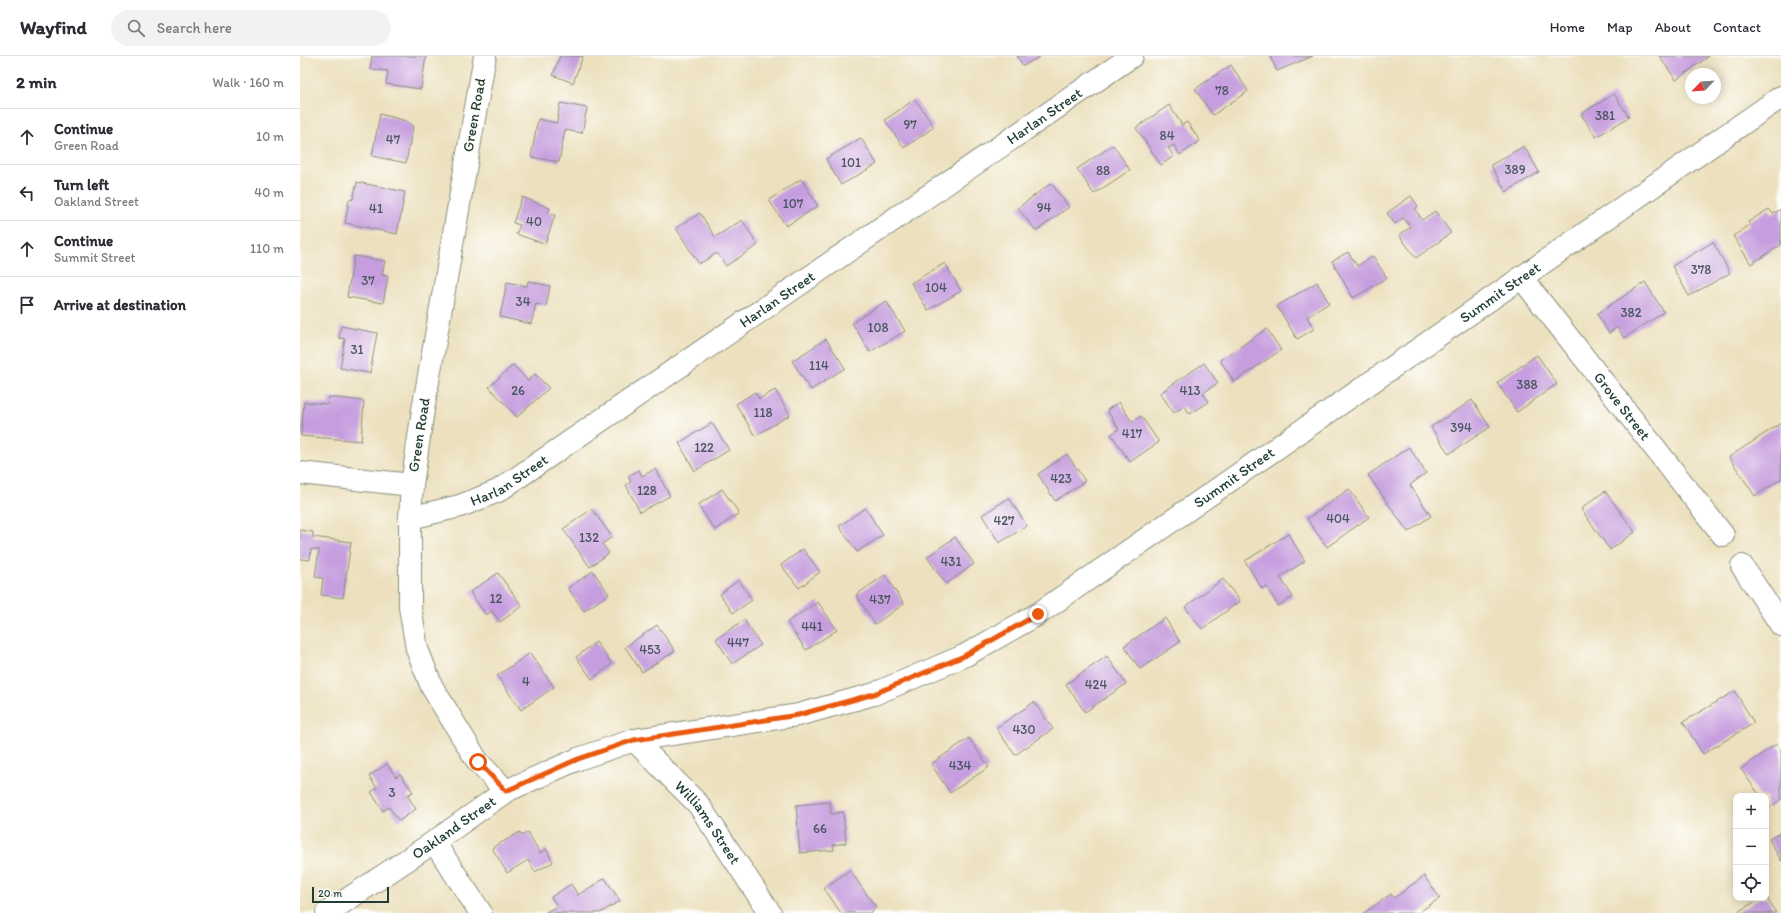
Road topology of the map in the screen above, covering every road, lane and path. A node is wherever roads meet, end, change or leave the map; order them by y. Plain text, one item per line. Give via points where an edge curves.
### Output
1 (485, 56) edge
2 (1132, 56) edge
3 (1781, 97) edge
4 (1521, 277) junction
5 (300, 473) edge
6 (412, 485) junction
7 (410, 518) junction
8 (1723, 535) dead end
9 (1742, 566) dead end
10 (1781, 625) edge
11 (634, 740) junction
12 (506, 791) junction
13 (434, 842) junction
14 (327, 913) edge
15 (481, 913) edge
16 (770, 913) edge

1 - 6 street, Green Road
2 - 7 street, Harlan Street via 498,491 460,506
3 - 4 street, Summit Street
4 - 8 street, Grove Street
4 - 11 street, Summit Street via 1038,614 964,656 874,694 798,715
5 - 6 street
6 - 7 street, Green Road
7 - 12 street, Green Road via 410,607 417,648 432,687 478,762
9 - 10 street
11 - 12 street, Oakland Street via 578,759
11 - 16 street, Williams Street via 698,804
12 - 13 street, Oakland Street
13 - 14 street, Oakland Street
13 - 15 street

